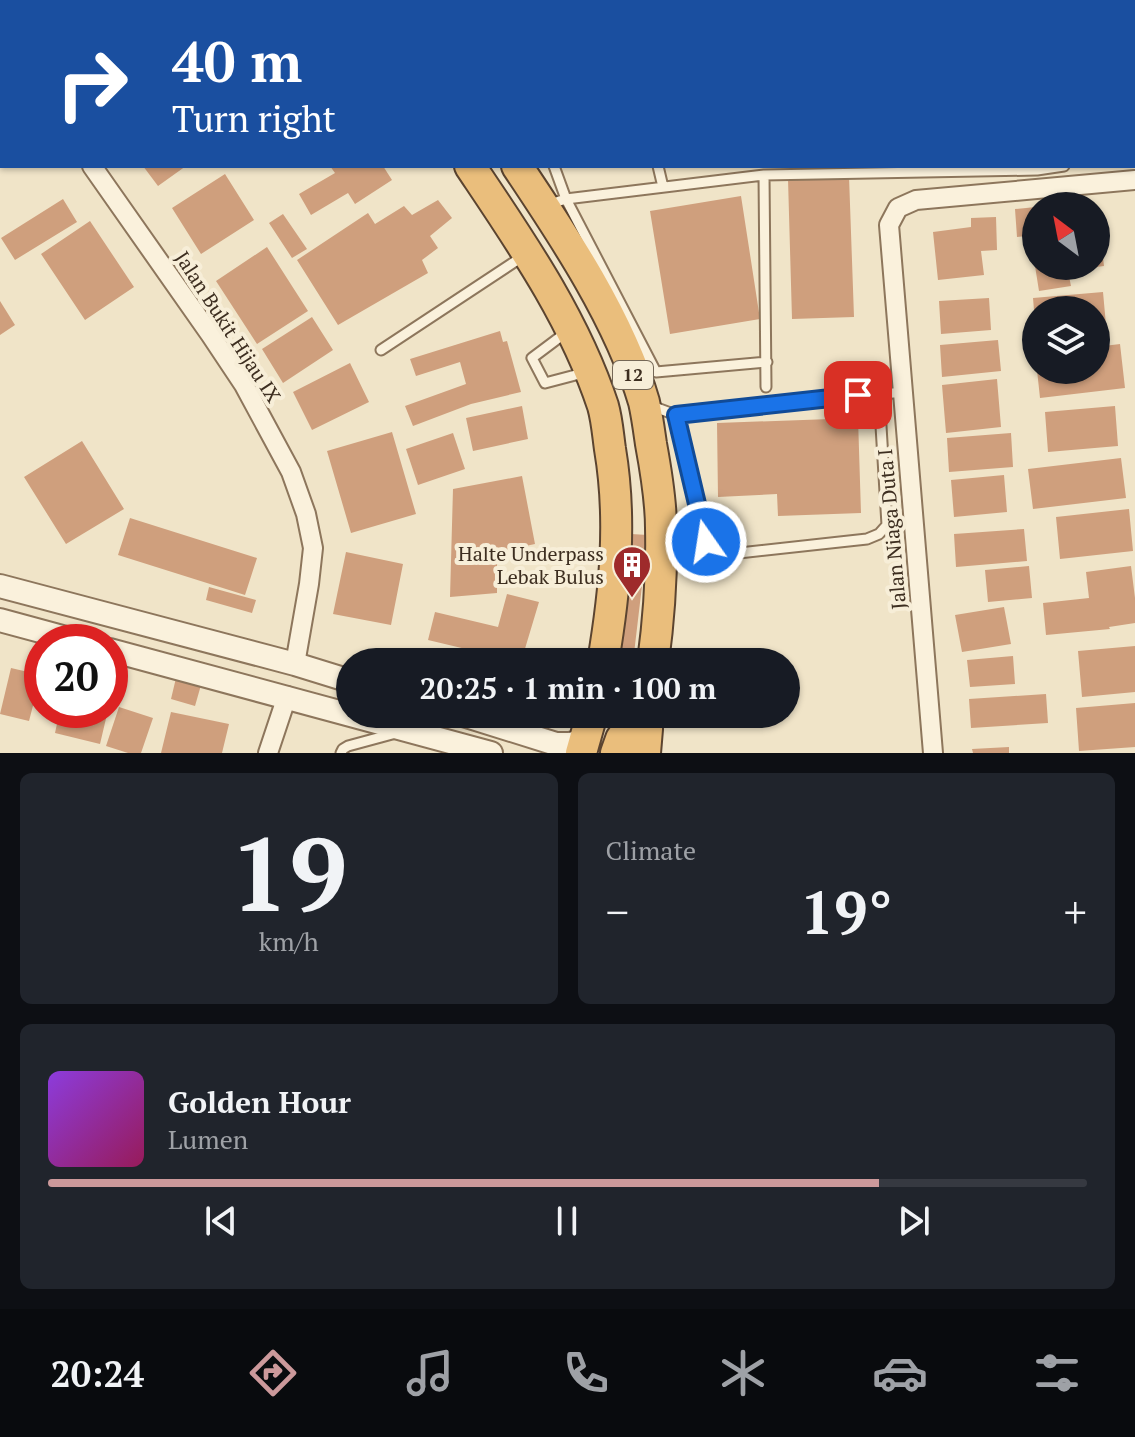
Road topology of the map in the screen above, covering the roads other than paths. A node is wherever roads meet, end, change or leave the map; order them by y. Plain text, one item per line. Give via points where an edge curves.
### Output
1 (93, 168) edge
2 (471, 168) edge
3 (519, 168) edge
4 (554, 168) edge
5 (658, 168) edge
6 (1050, 168) edge
7 (916, 170) edge
8 (764, 175) junction
9 (1135, 180) edge
10 (663, 187) junction
11 (555, 203) junction
12 (528, 253) junction
13 (571, 329) junction
14 (381, 350) dead end
15 (767, 362) junction
16 (590, 372) junction
17 (766, 387) dead end
18 (879, 393) junction
19 (904, 398) junction
20 (644, 403) junction
21 (880, 405) junction
22 (676, 415) junction
23 (0, 586) edge
24 (0, 620) edge
25 (24, 627) edge
26 (605, 648) edge
27 (655, 648) edge
28 (128, 655) edge
29 (295, 664) junction
30 (336, 677) edge
31 (287, 696) junction
32 (519, 728) edge
33 (629, 728) edge
34 (647, 728) edge
35 (407, 730) junction
36 (574, 741) edge
37 (434, 745) edge
38 (268, 753) edge
39 (341, 753) edge
40 (491, 753) edge
41 (616, 753) edge
42 (645, 753) edge
43 (933, 753) edge

1 - 29 street, Jalan Bukit Hijau IX via 244,385 291,472 313,548
2 - 12 highway, 12
3 - 11 highway, 12
4 - 11 lane
5 - 10 lane
6 - 7 lane
7 - 8 lane
8 - 10 lane
8 - 15 lane
9 - 19 street, Jalan Niaga Duta I via 916,200 898,208 889,225
10 - 11 lane
11 - 15 lane via 656,372
11 - 20 highway, 12
12 - 13 highway, 12
12 - 14 lane
13 - 16 highway, 12
13 - 16 lane via 532,358 545,383
15 - 17 lane
16 - 26 highway, 12 via 604,409 617,519
18 - 19 lane
18 - 21 lane
18 - 22 lane
19 - 21 lane
19 - 43 street, Jalan Niaga Duta I
20 - 22 lane
20 - 27 highway, 12 via 661,526
21 - 22 lane via 887,525 879,534 721,555 706,542
23 - 29 street
24 - 25 street
28 - 31 street
29 - 30 street
31 - 35 street
31 - 38 street
32 - 36 street
33 - 41 highway
34 - 42 highway
35 - 37 street
35 - 39 lane via 348,746
37 - 40 street

